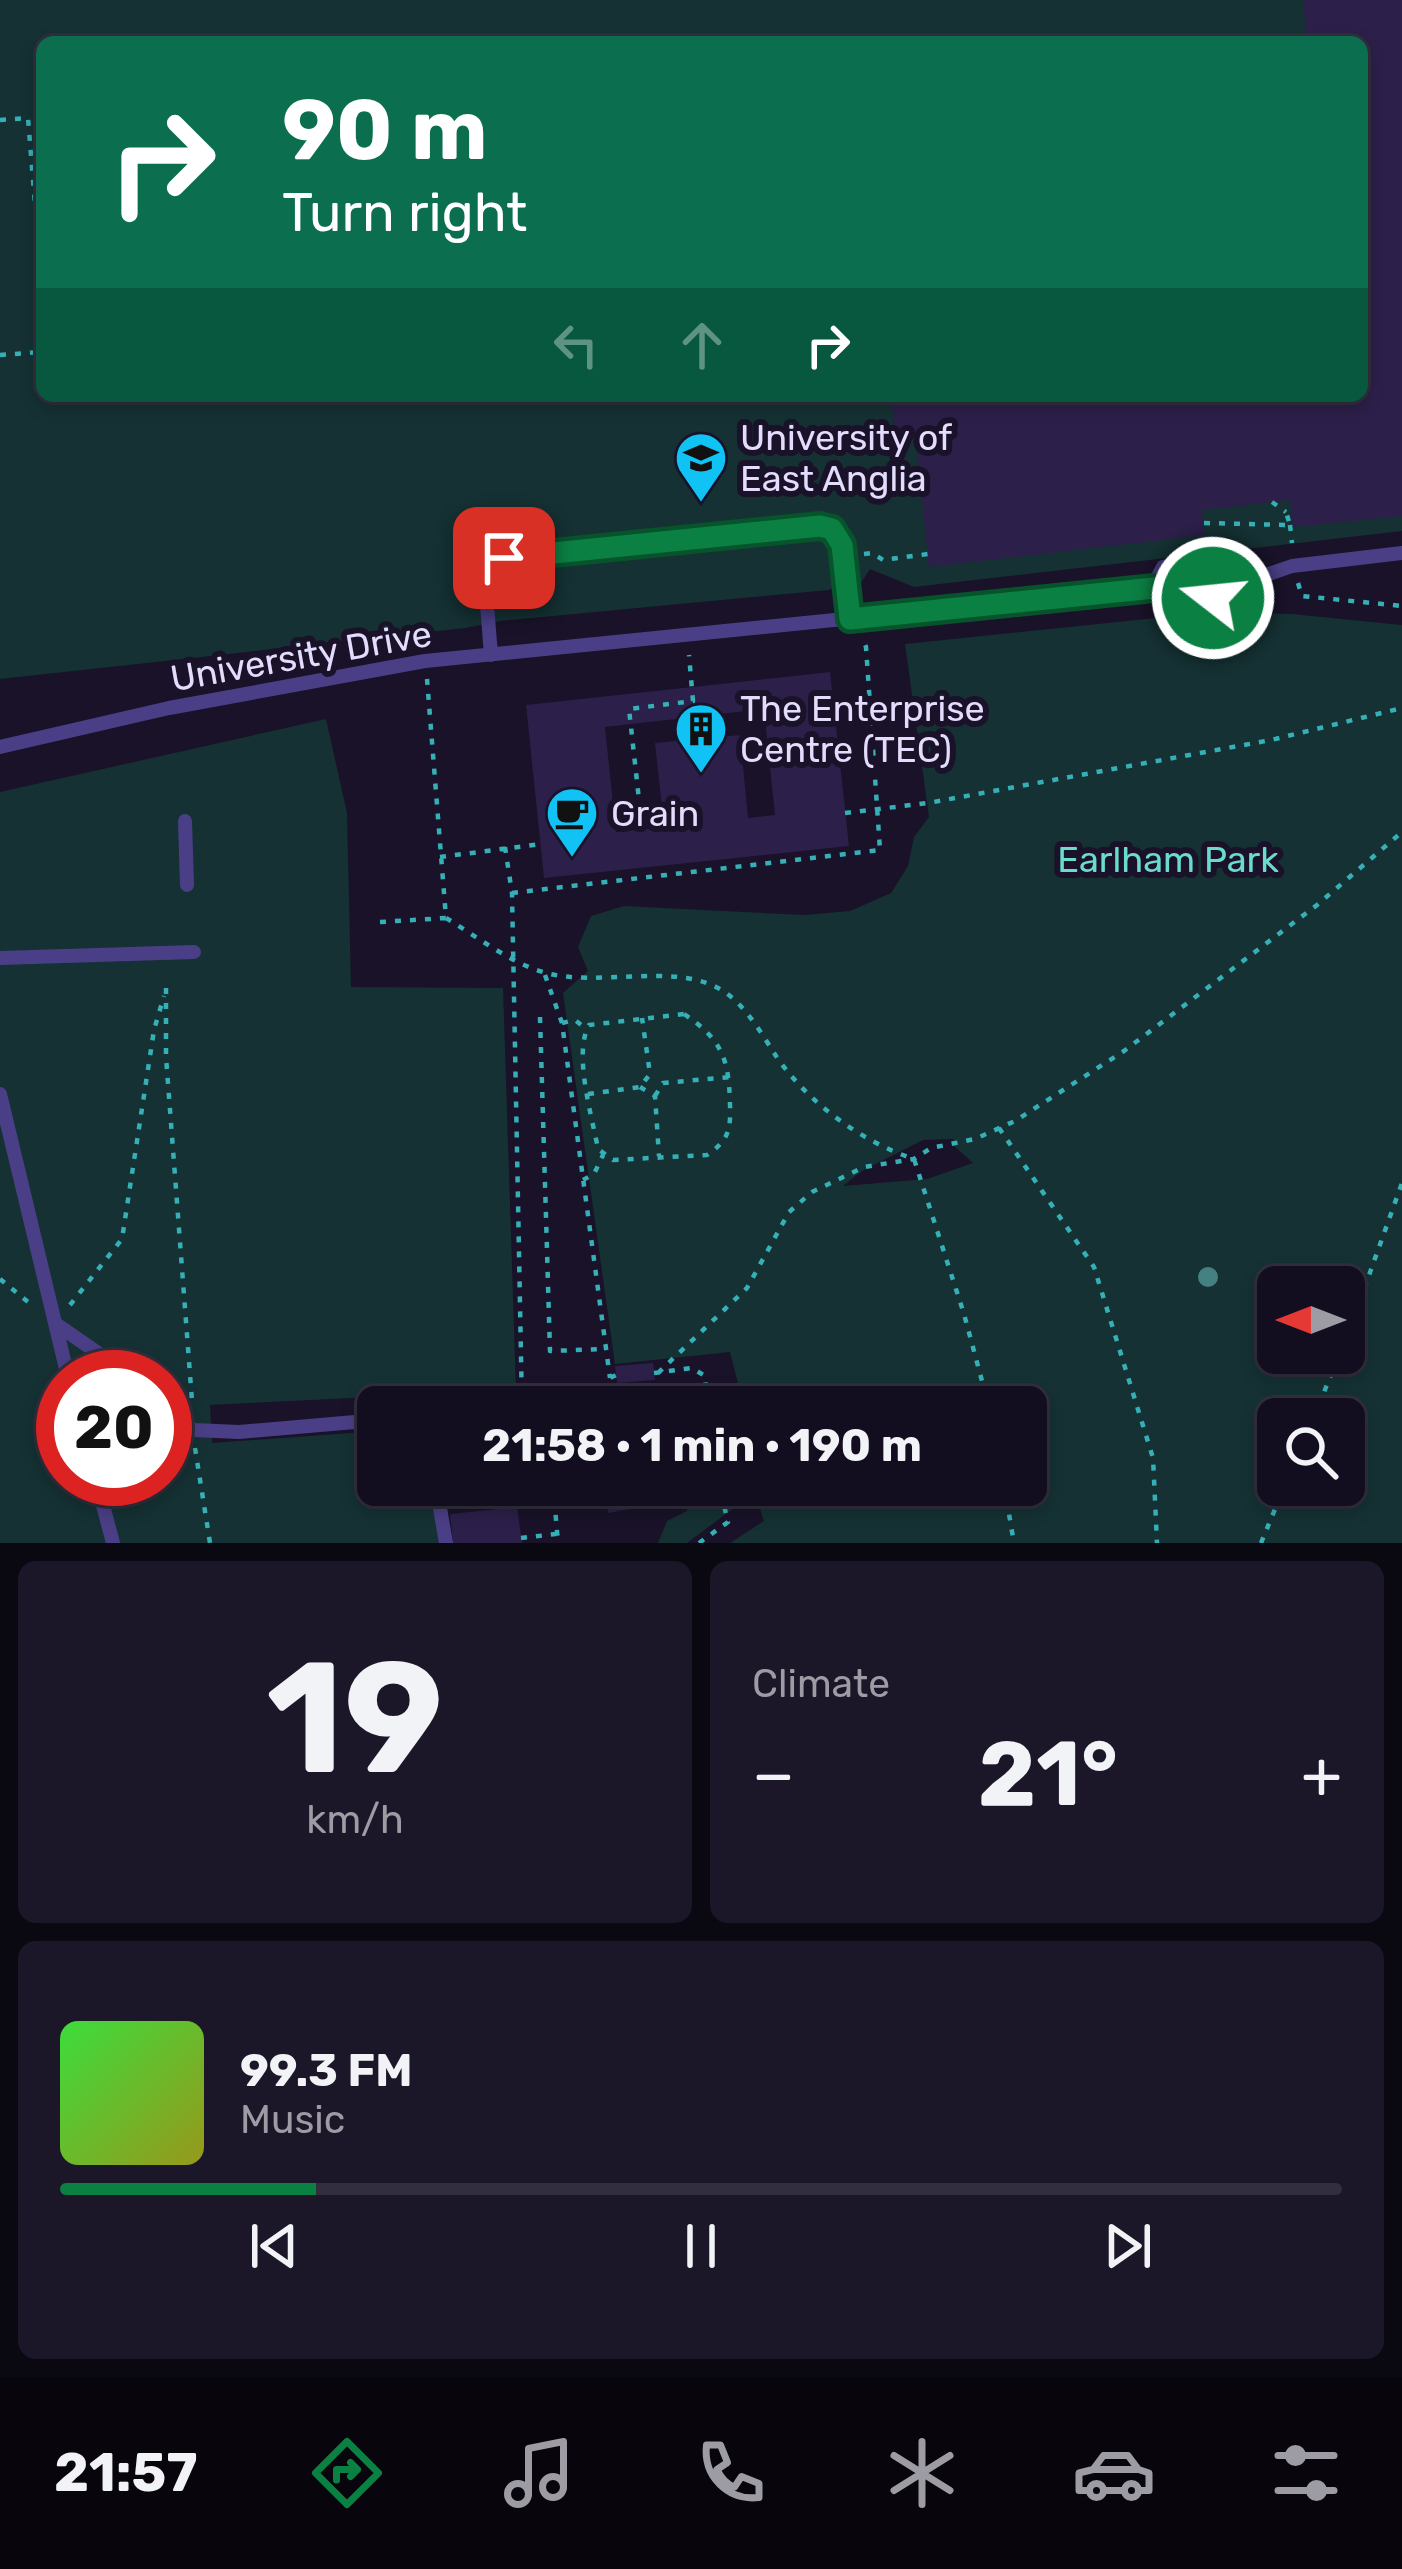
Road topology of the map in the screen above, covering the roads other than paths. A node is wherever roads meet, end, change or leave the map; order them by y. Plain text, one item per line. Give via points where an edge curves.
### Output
1 (1402, 553) edge
2 (1263, 576) junction
3 (1213, 582) junction
4 (1153, 586) junction
5 (850, 619) junction
6 (1214, 637) dead end
7 (490, 655) junction
8 (0, 747) edge
9 (184, 820) dead end
10 (188, 885) dead end
11 (194, 952) dead end
12 (0, 958) edge
13 (0, 1094) edge
14 (56, 1324) junction
15 (63, 1350) edge
16 (94, 1350) edge
17 (357, 1422) edge
18 (192, 1429) edge
19 (103, 1506) edge
20 (440, 1506) edge
21 (113, 1543) edge
22 (446, 1543) edge

1 - 2 lane, University Drive
2 - 3 lane, University Drive
2 - 4 lane via 1246,558 1163,567
3 - 4 lane, University Drive
3 - 6 lane
4 - 5 lane, University Drive
5 - 7 lane, University Drive
5 - 7 lane via 838,535 820,526 504,558 485,580
7 - 8 lane, University Drive via 185,705
9 - 10 lane
11 - 12 lane
13 - 14 lane
14 - 15 lane
14 - 16 lane
17 - 18 lane
19 - 21 lane
20 - 22 lane

